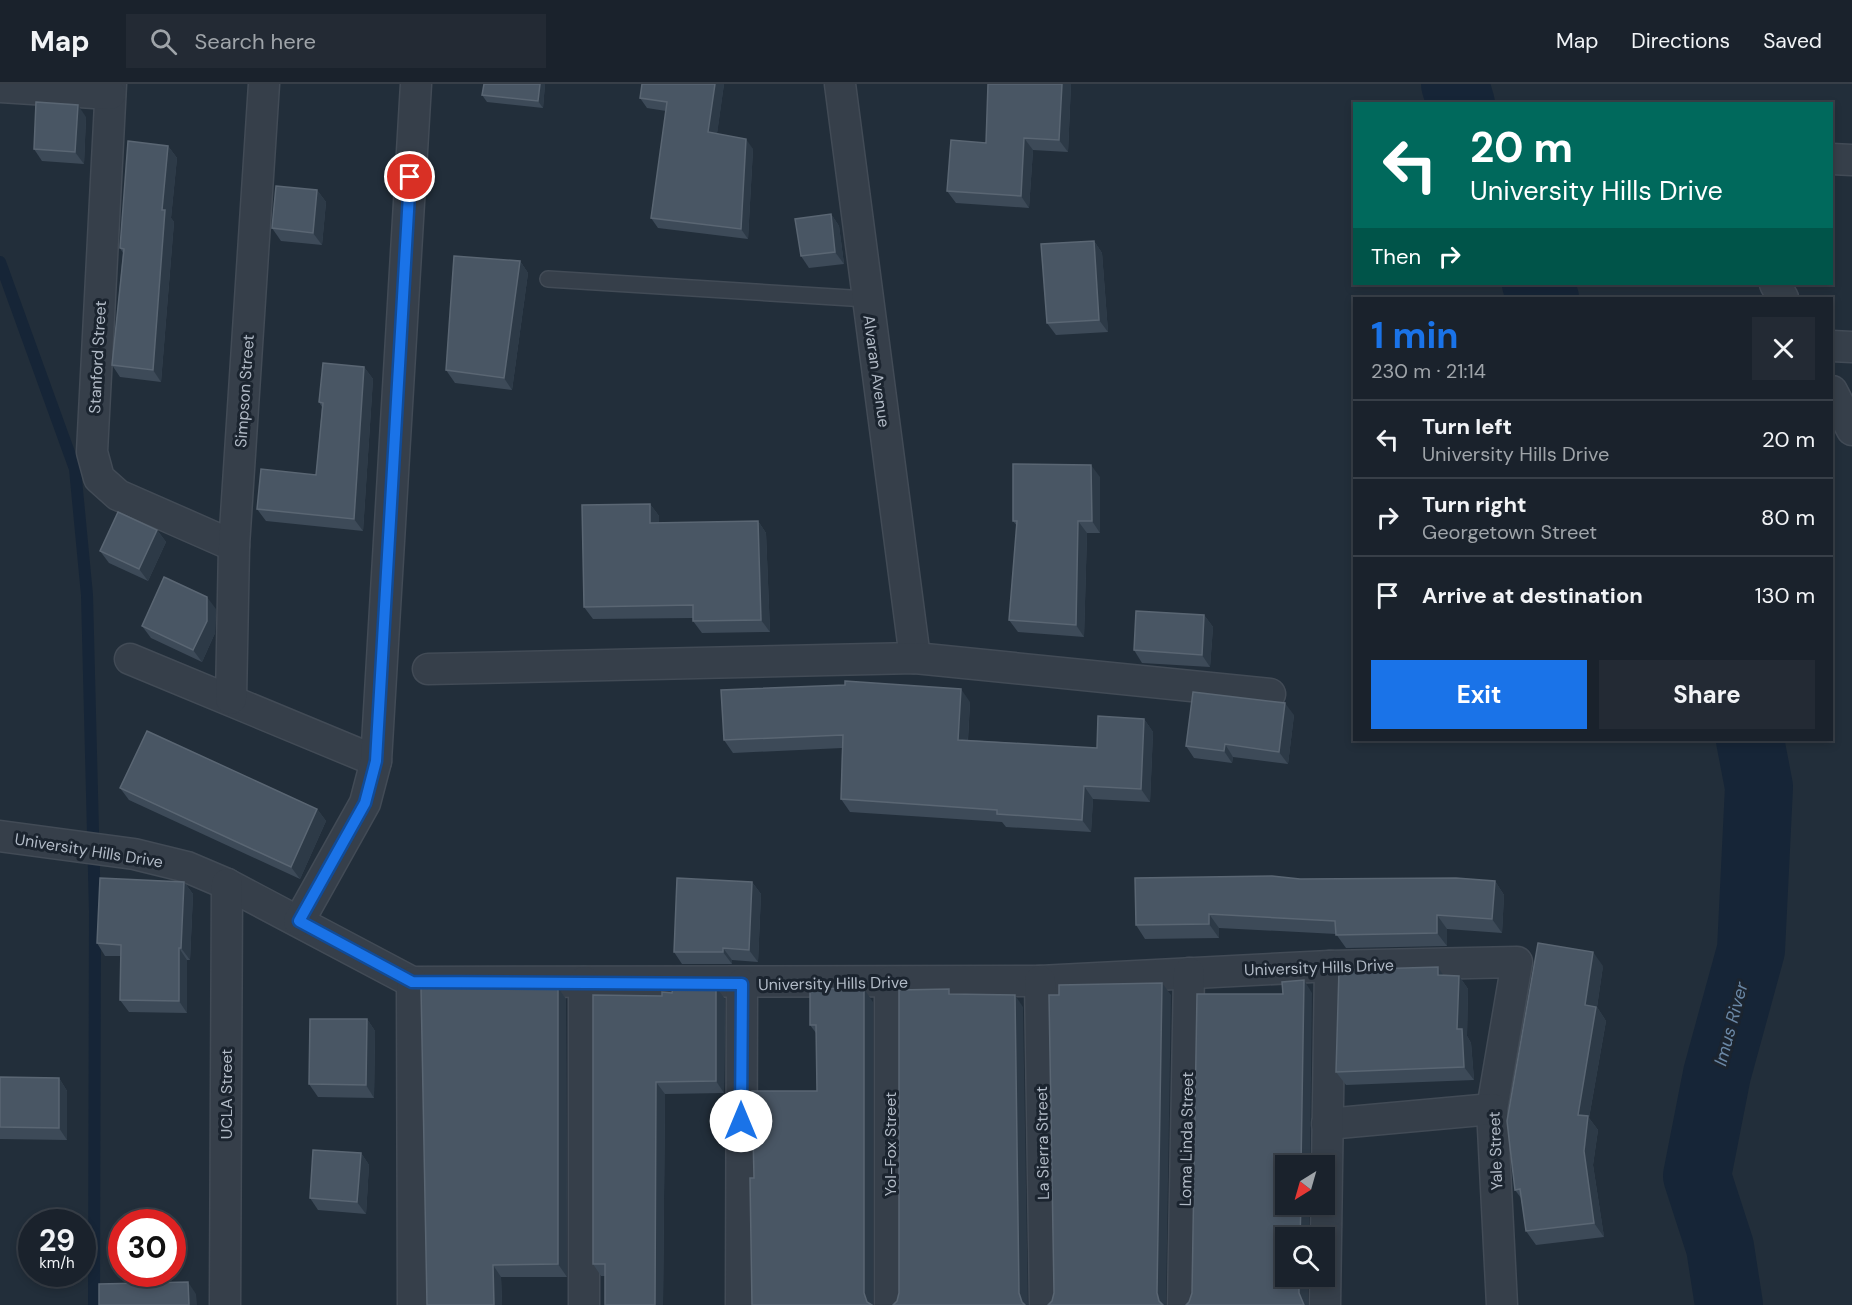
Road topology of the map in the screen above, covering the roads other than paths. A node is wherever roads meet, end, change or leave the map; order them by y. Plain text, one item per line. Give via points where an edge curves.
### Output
1 (264, 84) edge
2 (416, 84) edge
3 (840, 84) edge
4 (0, 87) edge
5 (110, 89) edge
6 (1833, 159) edge
7 (1852, 160) edge
8 (548, 279) dead end
9 (867, 299) junction
10 (1833, 346) edge
11 (1852, 347) edge
12 (1833, 393) edge
13 (1852, 430) edge
14 (234, 546) junction
15 (915, 658) junction
16 (130, 660) dead end
17 (428, 669) dead end
18 (1270, 694) dead end
19 (231, 699) junction
20 (376, 761) junction
21 (0, 836) edge
22 (227, 884) junction
23 (299, 921) junction
24 (1517, 962) joint
25 (1330, 966) junction
26 (1189, 973) junction
27 (1040, 981) junction
28 (412, 982) junction
29 (584, 982) junction
30 (890, 982) junction
31 (742, 984) junction
32 (1492, 1109) junction
33 (1328, 1125) junction
34 (1500, 1304) edge
35 (225, 1305) edge
36 (413, 1305) edge
37 (584, 1305) edge
38 (741, 1305) edge
39 (890, 1305) edge
40 (1045, 1305) edge
41 (1183, 1305) edge
42 (1325, 1305) edge

1 - 14 street, Simpson Street
2 - 20 street
3 - 9 street, Alvaran Avenue
4 - 5 street
5 - 14 street, Stanford Street via 92,452 99,478 118,495
6 - 7 street
8 - 9 lane
9 - 15 street, Alvaran Avenue
10 - 11 street
12 - 13 street
14 - 19 street, Simpson Street
15 - 17 street
15 - 18 street
16 - 19 street
19 - 20 street
20 - 23 street via 365,803
21 - 22 street, University Hills Drive via 134,854 187,867
22 - 23 street, University Hills Drive
22 - 35 street, UCLA Street
23 - 28 street, University Hills Drive
24 - 25 street, University Hills Drive
24 - 32 street, Yale Street
25 - 26 street, University Hills Drive
25 - 33 street
26 - 27 street, University Hills Drive
26 - 41 street, Loma Linda Street
27 - 30 street, University Hills Drive
27 - 40 street, La Sierra Street
28 - 29 street, University Hills Drive
28 - 36 street
29 - 31 street, University Hills Drive
29 - 37 street
30 - 31 street, University Hills Drive
30 - 39 street, Yol-Fox Street
31 - 38 street
32 - 33 street
32 - 34 street, Yale Street
33 - 42 street

